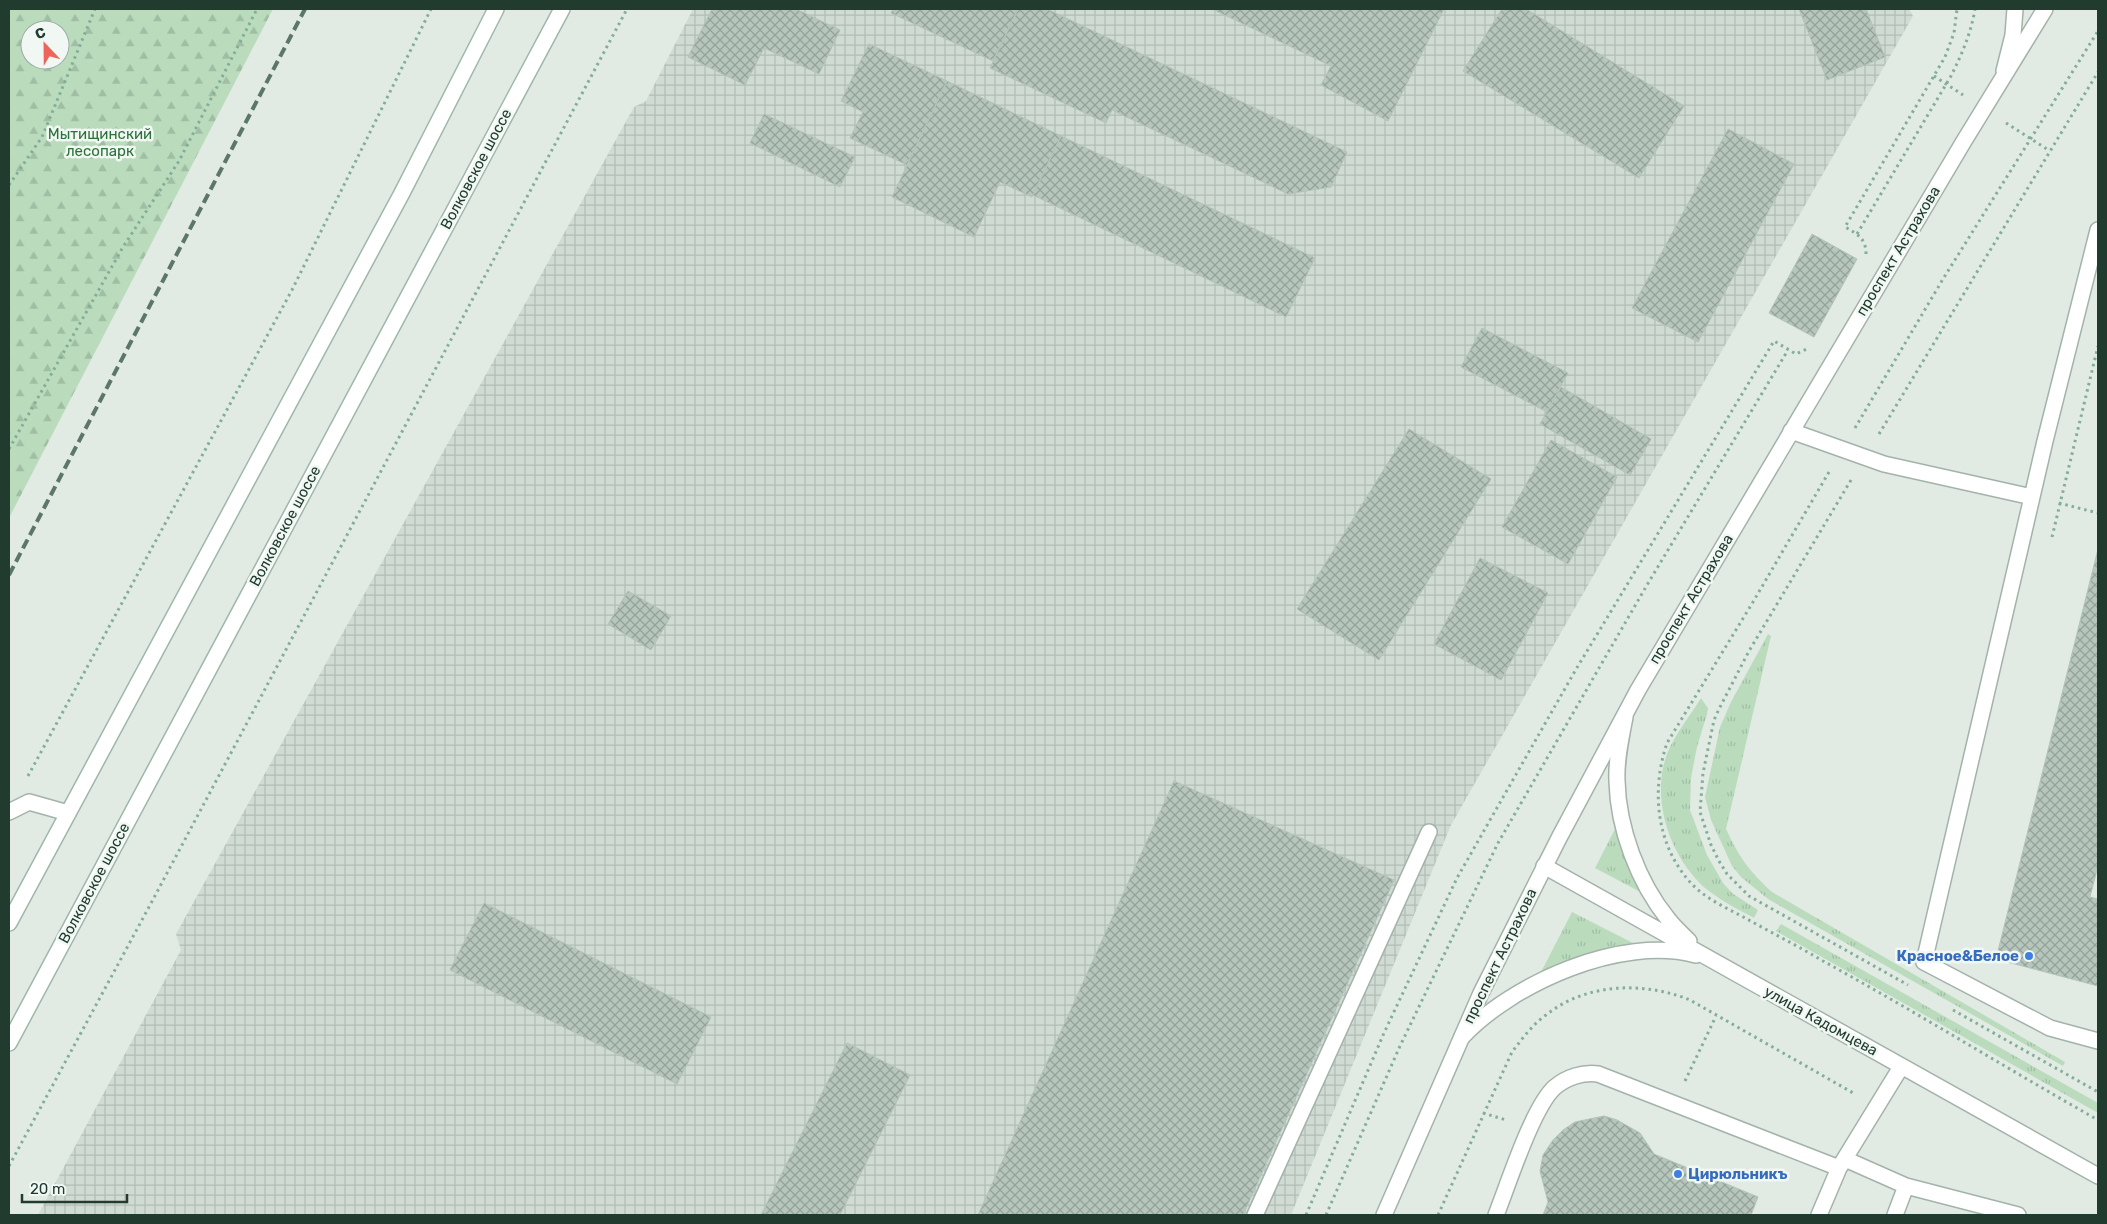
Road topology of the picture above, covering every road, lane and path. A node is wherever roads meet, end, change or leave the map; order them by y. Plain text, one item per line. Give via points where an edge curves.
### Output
1 (96, 9) edge
2 (257, 9) edge
3 (431, 9) edge
4 (496, 9) edge
5 (562, 9) edge
6 (627, 9) edge
7 (1958, 9) edge
8 (1974, 9) edge
9 (2015, 9) edge
10 (2045, 9) edge
11 (2098, 30) edge
12 (2098, 72) edge
13 (2000, 83) junction
14 (9, 185) edge
15 (2098, 230) edge
16 (1857, 234) junction
17 (1866, 257) dead end
18 (1814, 344) dead end
19 (2098, 346) edge
20 (1788, 350) junction
21 (1791, 431) junction
22 (9, 449) edge
23 (1842, 450) junction
24 (1865, 458) junction
25 (2032, 497) junction
26 (2060, 504) junction
27 (2098, 513) edge
28 (2051, 542) dead end
29 (1625, 715) junction
30 (9, 812) edge
31 (68, 813) junction
32 (1429, 832) dead end
33 (1544, 866) junction
34 (9, 923) edge
35 (1709, 958) junction
36 (1915, 988) dead end
37 (1948, 1006) dead end
38 (1716, 1016) junction
39 (1459, 1041) junction
40 (2098, 1041) edge
41 (9, 1043) edge
42 (1902, 1067) junction
43 (2098, 1092) edge
44 (1674, 1103) junction
45 (1878, 1107) junction
46 (2098, 1120) edge
47 (1842, 1163) junction
48 (9, 1166) edge
49 (2098, 1176) edge
50 (1906, 1186) junction
51 (1255, 1215) edge
52 (1306, 1215) edge
53 (1326, 1215) edge
54 (1384, 1215) edge
55 (1438, 1215) edge
56 (1496, 1215) edge
57 (1819, 1215) edge
58 (1895, 1215) edge
59 (2018, 1215) edge

1 - 14 path via 42,138
2 - 22 path via 178,161 123,247
3 - 30 path via 292,290
4 - 31 street via 402,193
5 - 41 street, Волковское шоссе
6 - 48 path
7 - 16 path via 1945,57 1845,227
8 - 16 path via 1966,42 1951,76
9 - 13 street via 2013,35
10 - 13 street, проспект Астрахова
11 - 23 path
12 - 24 path
13 - 21 street, проспект Астрахова
15 - 25 street
16 - 17 path via 1866,246
18 - 20 path via 1796,354
19 - 26 path
20 - 52 path via 1774,341 1491,816 1457,878 1384,1033
20 - 53 path via 1498,843 1400,1046
21 - 23 street
21 - 29 street, проспект Астрахова
23 - 24 street
23 - 46 path via 1667,743 1661,761 1657,802 1668,846 1690,882 1713,900 1825,961
24 - 25 street
24 - 36 path via 1749,651 1719,709 1704,774 1700,812 1719,861 1749,896
25 - 26 path
25 - 40 street via 1924,962 2050,1028
26 - 27 path
26 - 28 path
29 - 33 street, проспект Астрахова
29 - 35 street via 1617,780 1620,813 1629,842 1652,895 1668,919
30 - 31 street via 29,802
31 - 34 street
32 - 51 street
33 - 35 street, улица Кадомцева
33 - 39 street, проспект Астрахова
35 - 39 street via 1654,950 1587,963 1558,974 1501,1004
35 - 42 street, улица Кадомцева
37 - 43 path
38 - 44 path
38 - 45 path
38 - 55 path via 1676,994 1637,988 1584,994 1546,1015 1512,1052
39 - 54 street, проспект Астрахова
42 - 45 street
42 - 49 street, улица Кадомцева
44 - 47 street
44 - 56 street via 1598,1074 1567,1079 1554,1088 1531,1126
45 - 47 street
47 - 50 street
47 - 57 street
50 - 58 street
50 - 59 street

